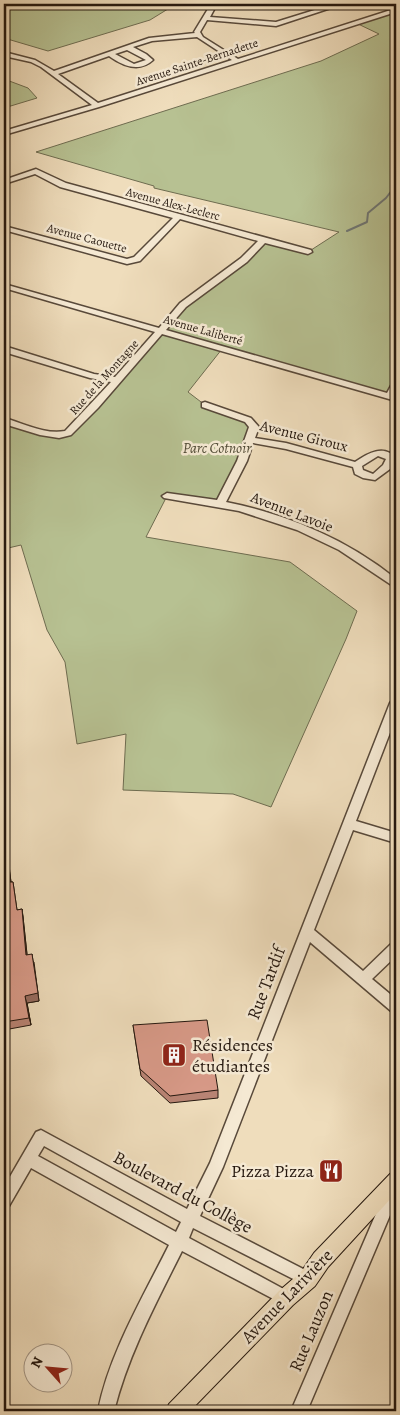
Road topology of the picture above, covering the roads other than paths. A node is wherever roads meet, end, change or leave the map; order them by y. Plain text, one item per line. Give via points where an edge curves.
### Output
1 (214, 4) edge
2 (340, 4) edge
3 (396, 10) edge
4 (205, 18) junction
5 (198, 35) junction
6 (127, 47) junction
7 (109, 53) junction
8 (4, 54) edge
9 (237, 61) junction
10 (54, 73) junction
11 (98, 106) junction
12 (4, 134) edge
13 (4, 182) edge
14 (178, 217) junction
15 (4, 228) edge
16 (263, 240) junction
17 (308, 252) dead end
18 (4, 286) edge
19 (160, 331) junction
20 (4, 348) edge
21 (116, 380) junction
22 (396, 384) edge
23 (393, 397) edge
24 (204, 405) dead end
25 (4, 422) edge
26 (250, 440) junction
27 (357, 465) dead end
28 (166, 496) dead end
29 (220, 504) junction
30 (396, 584) edge
31 (396, 703) edge
32 (349, 824) junction
33 (396, 838) edge
34 (307, 932) junction
35 (396, 948) edge
36 (363, 979) junction
37 (396, 1007) edge
38 (28, 1159) junction
39 (396, 1182) edge
40 (4, 1202) edge
41 (189, 1218) junction
42 (178, 1241) junction
43 (308, 1279) junction
44 (286, 1298) junction
45 (106, 1411) edge
46 (176, 1411) edge
47 (299, 1411) edge

1 - 4 street
2 - 4 street via 276,24
3 - 9 street, Avenue Sainte-Bernadette
4 - 5 street
5 - 6 street via 151,38
5 - 9 street
6 - 7 street
6 - 7 street via 150,60 130,66
7 - 10 street
8 - 10 street via 33,61
9 - 11 street, Avenue Sainte-Bernadette
10 - 11 street
11 - 12 street, Avenue Sainte-Bernadette
13 - 14 street, Avenue Alex-Leclerc via 36,171 58,184
14 - 15 street, Avenue Caouette via 137,259 127,262
14 - 16 street, Avenue Alex-Leclerc
16 - 17 street, Avenue Alex-Leclerc
16 - 19 street, Rue de la Montagne via 244,260 189,299
18 - 19 street, Avenue Laliberté
19 - 21 street, Rue de la Montagne
19 - 23 street, Avenue Laliberté
20 - 21 street via 92,376
21 - 25 street, Rue de la Montagne via 68,433 40,432
22 - 23 street
24 - 26 street, Avenue Giroux via 248,420 254,427
26 - 27 street, Avenue Giroux
26 - 29 street
28 - 29 street, Avenue Lavoie
29 - 30 street, Avenue Lavoie via 311,533 356,554
31 - 32 street, Rue Tardif
32 - 33 street
32 - 34 street, Rue Tardif
34 - 36 street
34 - 41 street, Rue Tardif via 216,1168
35 - 36 street
36 - 37 street
38 - 40 street
38 - 41 street, Boulevard du Collège via 41,1137
38 - 42 street
39 - 43 main road, Avenue Larivière via 321,1260
39 - 47 street, Rue Lauzon
41 - 42 street, Rue Tardif
41 - 43 street, Boulevard du Collège
42 - 44 street
42 - 45 street, Rue Tardif via 119,1365
43 - 44 main road, Avenue Larivière
44 - 46 main road, Avenue Larivière

